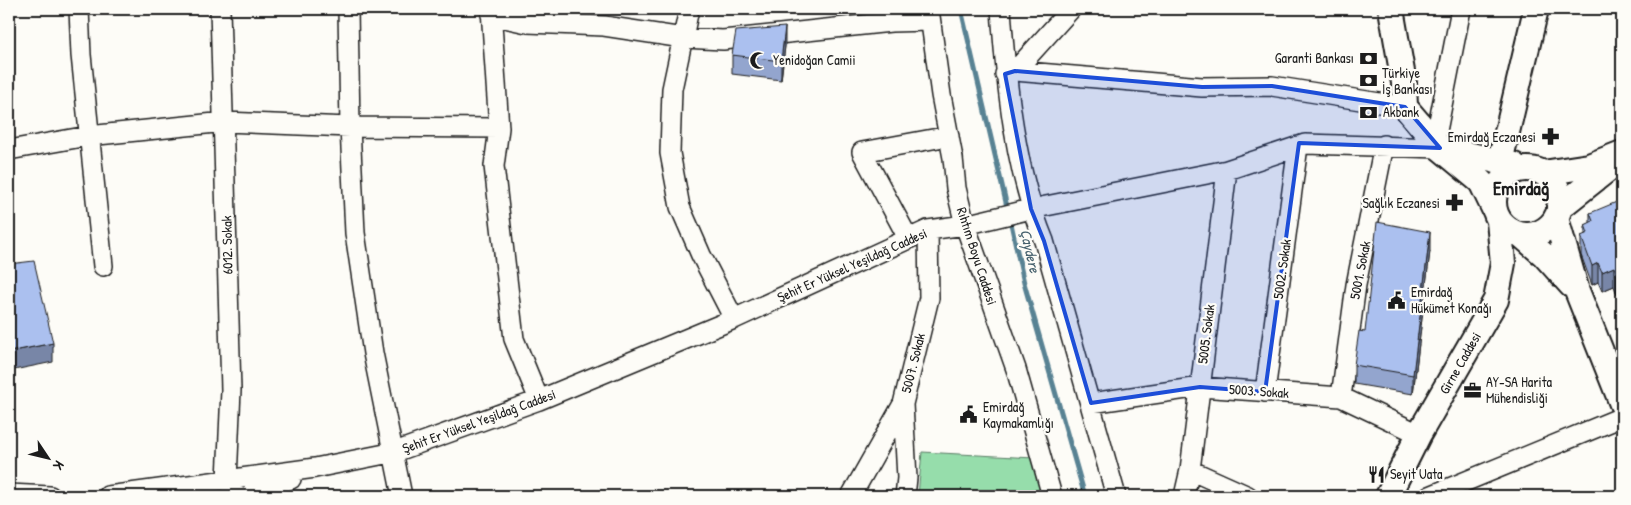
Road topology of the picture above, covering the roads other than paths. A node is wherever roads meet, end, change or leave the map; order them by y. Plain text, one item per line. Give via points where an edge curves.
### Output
1 (79, 9) edge
2 (220, 9) edge
3 (348, 9) edge
4 (689, 9) edge
5 (1001, 9) edge
6 (1071, 9) edge
7 (1391, 9) edge
8 (1461, 9) edge
9 (1536, 9) edge
10 (491, 12) edge
11 (930, 15) edge
12 (683, 38) junction
13 (1010, 72) junction
14 (1405, 106) junction
15 (225, 122) junction
16 (350, 127) junction
17 (499, 128) junction
18 (88, 136) junction
19 (949, 136) junction
20 (1438, 144) junction
21 (1384, 145) junction
22 (1298, 146) junction
23 (9, 150) edge
24 (1622, 153) edge
25 (1622, 158) edge
26 (1500, 162) junction
27 (1227, 170) junction
28 (1538, 171) junction
29 (1031, 209) junction
30 (1558, 213) junction
31 (1497, 216) junction
32 (965, 225) junction
33 (928, 230) junction
34 (1521, 235) junction
35 (908, 238) junction
36 (103, 266) dead end
37 (1577, 292) junction
38 (734, 318) junction
39 (1200, 387) junction
40 (1265, 392) junction
41 (1342, 397) junction
42 (539, 400) junction
43 (1091, 403) junction
44 (903, 404) junction
45 (1622, 404) edge
46 (1622, 417) edge
47 (1419, 434) junction
48 (395, 452) junction
49 (315, 468) junction
50 (1190, 470) junction
51 (231, 488) edge
52 (9, 494) edge
53 (50, 496) edge
54 (108, 496) edge
55 (249, 496) edge
56 (402, 496) edge
57 (851, 496) edge
58 (905, 496) edge
59 (1052, 496) edge
60 (1116, 496) edge
61 (1184, 496) edge
62 (1248, 496) edge
63 (1388, 496) edge
64 (1430, 496) edge

1 - 18 street
2 - 15 street, 6012. Sokak
3 - 16 street
4 - 12 street
5 - 13 street
6 - 13 street
7 - 14 main road
8 - 20 street
9 - 26 main road
10 - 12 street via 527,23 604,26
10 - 17 street
11 - 12 street via 723,40
11 - 19 street, Rıhtım Boyu Caddesi
12 - 38 street via 672,89 670,153 680,207
13 - 14 street via 1202,87 1272,86
13 - 29 street
14 - 20 main road
15 - 16 street
15 - 18 street
15 - 51 street, 6012. Sokak
16 - 17 street
16 - 48 street via 355,233 373,353
17 - 42 street via 494,166 514,339
18 - 23 street
18 - 36 street
19 - 32 street, Rıhtım Boyu Caddesi
19 - 35 street via 862,152
20 - 21 street, Şehit Er Yüksel Yeşildağ Caddesi
20 - 26 main road
20 - 31 main road via 1480,182
21 - 22 street, Şehit Er Yüksel Yeşildağ Caddesi
21 - 41 street, 5001. Sokak via 1356,285
22 - 27 street, Şehit Er Yüksel Yeşildağ Caddesi
22 - 40 street, 5002. Sokak
24 - 28 main road via 1589,166
25 - 30 main road
26 - 28 main road
27 - 29 street, Şehit Er Yüksel Yeşildağ Caddesi
27 - 39 street, 5005. Sokak
28 - 30 main road via 1557,188
28 - 31 main road via 1523,169 1505,177 1495,192
29 - 32 street, Şehit Er Yüksel Yeşildağ Caddesi
29 - 43 street via 1044,241
30 - 34 main road via 1550,226 1541,232
30 - 37 main road
31 - 34 main road via 1512,232
31 - 47 main road, Girne Caddesi via 1503,263 1496,300
32 - 33 street, Şehit Er Yüksel Yeşildağ Caddesi
32 - 59 street, Rıhtım Boyu Caddesi via 1016,369
33 - 35 street, Şehit Er Yüksel Yeşildağ Caddesi
33 - 44 street, 5007. Sokak via 929,298
34 - 37 main road
35 - 38 street, Şehit Er Yüksel Yeşildağ Caddesi
37 - 45 main road
38 - 42 street, Şehit Er Yüksel Yeşildağ Caddesi
39 - 40 street, 5003. Sokak
39 - 43 street, 5003. Sokak
39 - 50 street, 5005. Sokak
40 - 41 street, 5003. Sokak
41 - 47 street, 5003. Sokak
42 - 48 street, Şehit Er Yüksel Yeşildağ Caddesi
43 - 60 street
44 - 57 street
44 - 58 street, 5007. Sokak
46 - 64 street
47 - 63 main road, Girne Caddesi
48 - 49 street, Şehit Er Yüksel Yeşildağ Caddesi
48 - 56 street
49 - 51 street
49 - 55 street
50 - 61 street, 5005. Sokak
50 - 62 street
51 - 54 street
52 - 53 street

